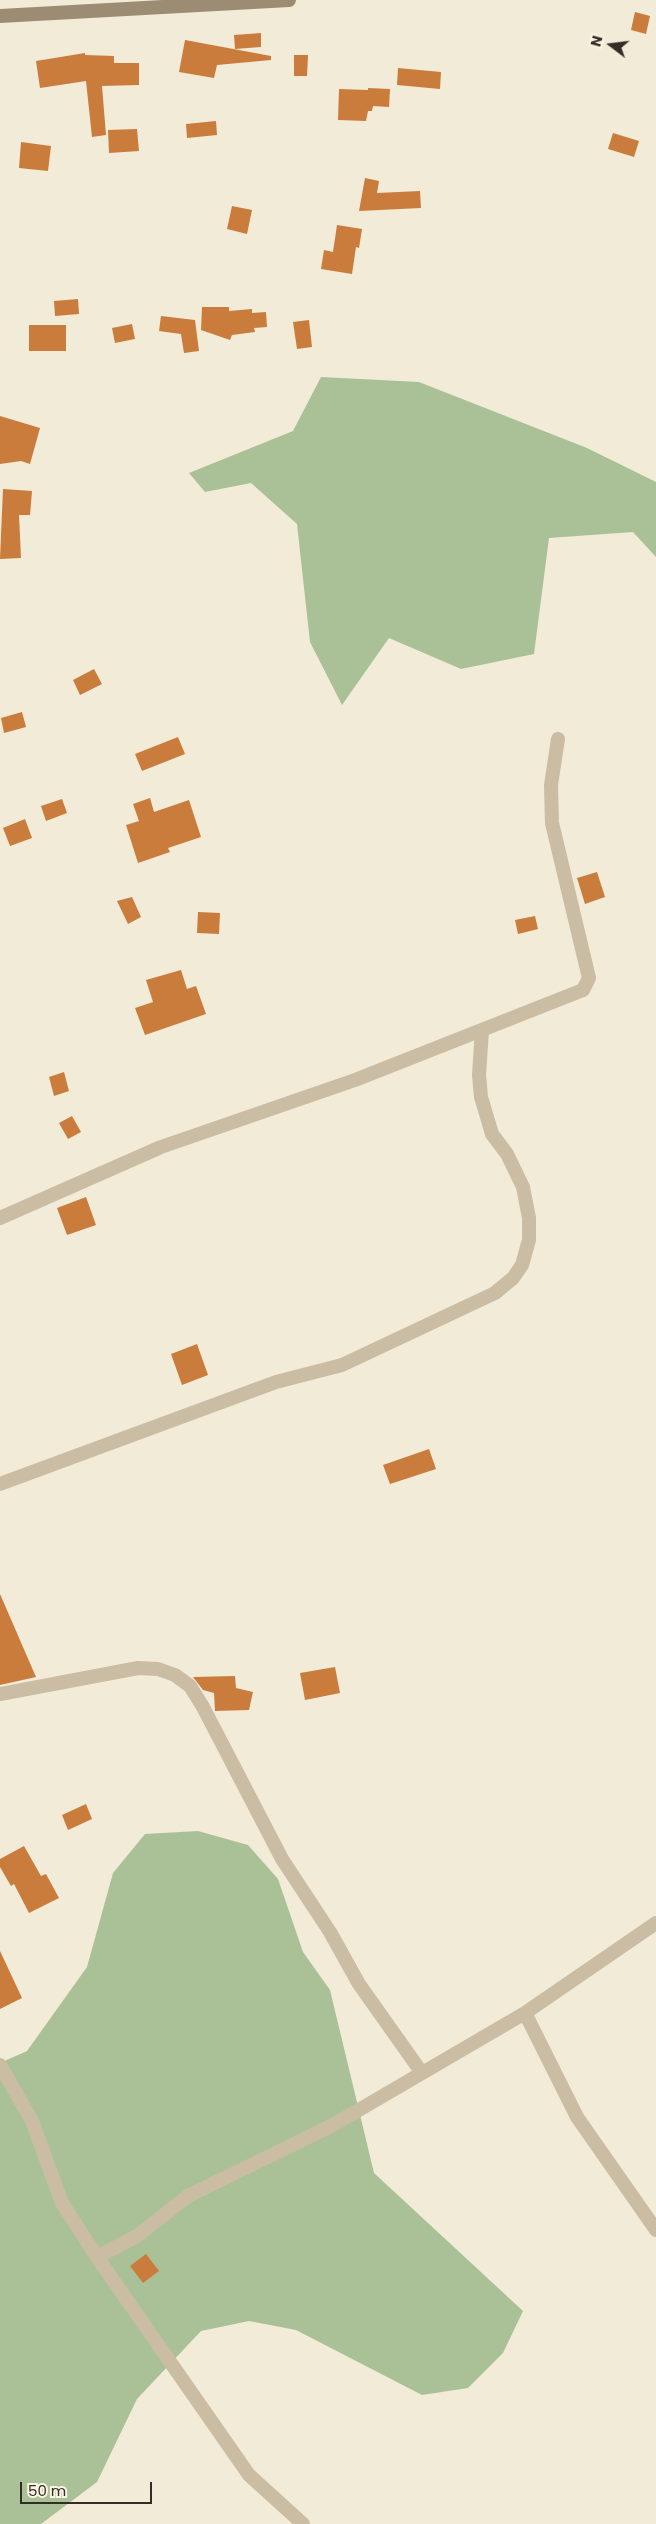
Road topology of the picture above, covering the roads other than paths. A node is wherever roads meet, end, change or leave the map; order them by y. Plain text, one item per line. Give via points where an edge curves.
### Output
1 (289, 0) edge
2 (0, 16) edge
3 (558, 739) dead end
4 (482, 1030) junction
5 (0, 1218) edge
6 (0, 1484) edge
7 (0, 1694) edge
8 (656, 1923) edge
9 (525, 2013) junction
10 (0, 2065) edge
11 (422, 2073) junction
12 (656, 2230) edge
13 (97, 2257) junction
14 (303, 2524) edge

1 - 2 main road
3 - 4 street via 551,785 552,823 589,978 583,990
4 - 5 street via 355,1080 161,1147
4 - 6 street via 481,1097 492,1134 507,1154 522,1187 530,1218 529,1240 522,1265 513,1278 495,1293 342,1365 276,1382
7 - 11 street via 138,1668 166,1672 190,1686 282,1859 330,1932 359,1984
8 - 9 street
9 - 11 street
9 - 12 street via 578,2117
10 - 13 street via 32,2120 62,2203
11 - 13 street via 333,2125 188,2196 137,2236
13 - 14 street via 249,2475

